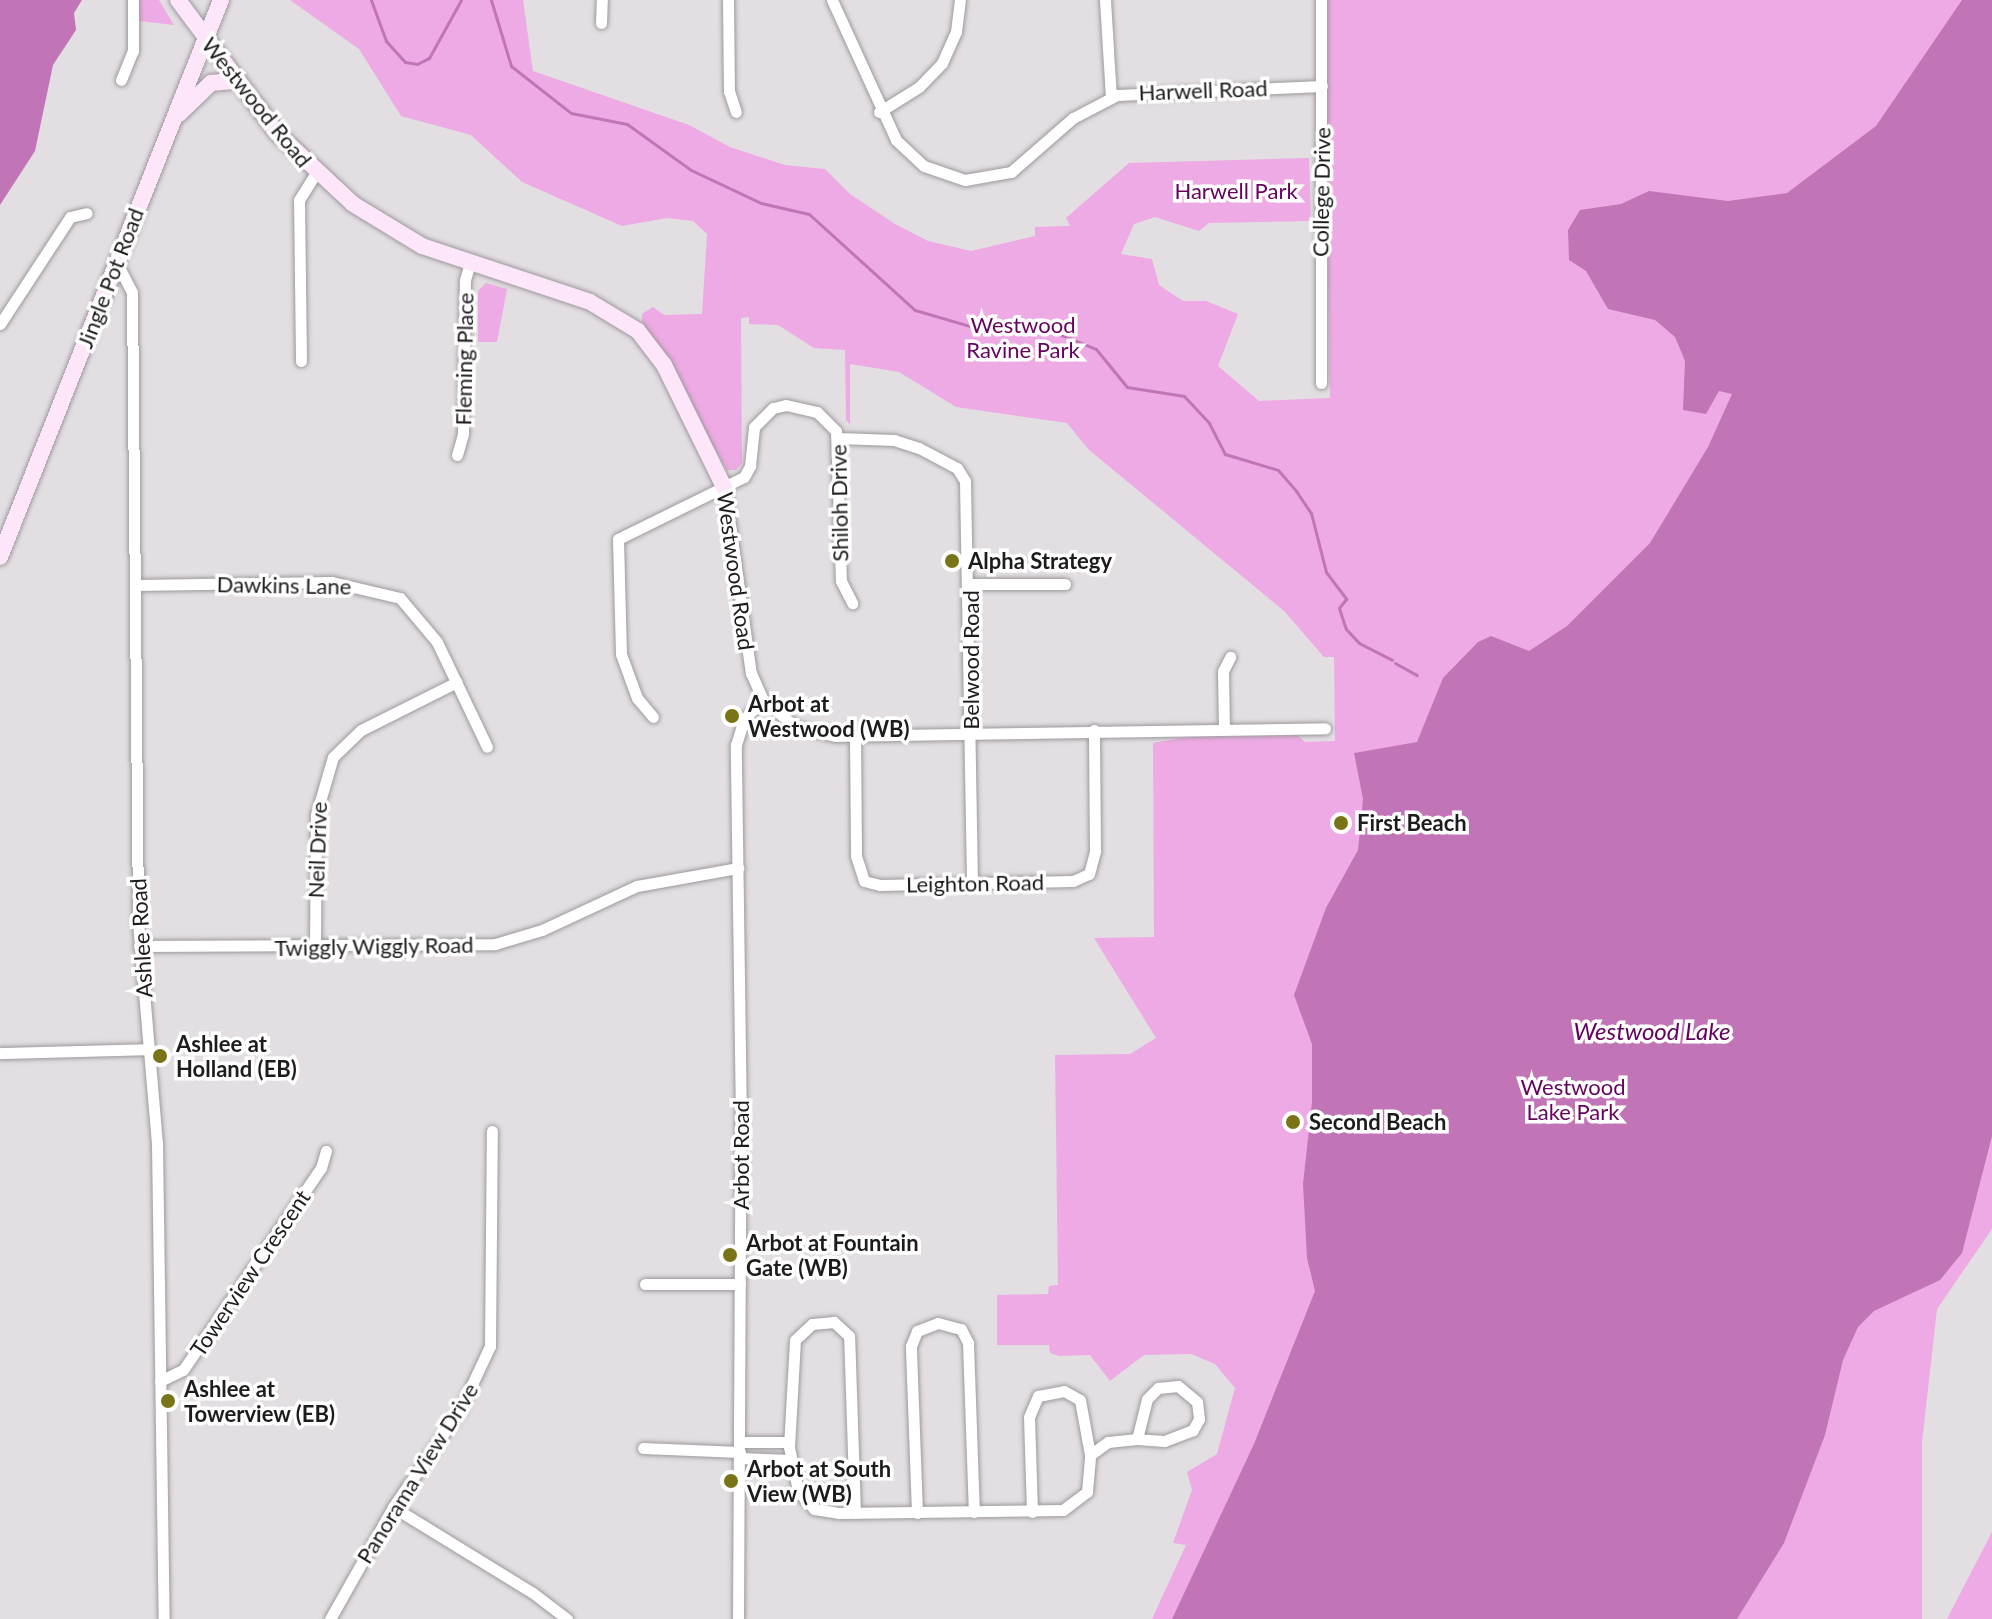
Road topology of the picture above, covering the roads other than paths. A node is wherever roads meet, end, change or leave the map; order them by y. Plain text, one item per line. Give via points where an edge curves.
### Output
1 (133, 0) edge
2 (221, 0) edge
3 (602, 0) edge
4 (728, 0) edge
5 (832, 0) edge
6 (960, 0) edge
7 (1105, 0) edge
8 (1321, 0) edge
9 (185, 1) edge
10 (601, 23) dead end
11 (206, 39) junction
12 (121, 80) dead end
13 (236, 81) junction
14 (1322, 86) junction
15 (1111, 97) junction
16 (736, 112) dead end
17 (879, 112) junction
18 (174, 120) junction
19 (315, 174) junction
20 (87, 213) dead end
21 (116, 261) junction
22 (470, 263) junction
23 (104, 293) junction
24 (132, 300) junction
25 (0, 324) edge
26 (301, 361) dead end
27 (1321, 383) dead end
28 (838, 438) junction
29 (457, 455) dead end
30 (725, 489) junction
31 (0, 557) edge
32 (970, 584) junction
33 (1065, 584) dead end
34 (135, 585) junction
35 (852, 603) dead end
36 (1230, 657) dead end
37 (457, 682) junction
38 (763, 700) junction
39 (653, 717) dead end
40 (1325, 728) dead end
41 (1224, 729) junction
42 (1094, 730) junction
43 (971, 732) junction
44 (855, 736) junction
45 (487, 747) dead end
46 (738, 868) junction
47 (972, 883) junction
48 (139, 946) junction
49 (315, 948) junction
50 (149, 1049) junction
51 (0, 1053) edge
52 (492, 1131) dead end
53 (326, 1151) dead end
54 (645, 1284) dead end
55 (740, 1284) junction
56 (160, 1381) junction
57 (1137, 1439) junction
58 (789, 1442) junction
59 (643, 1448) dead end
60 (740, 1450) junction
61 (1090, 1455) junction
62 (791, 1460) junction
63 (393, 1507) junction
64 (974, 1512) junction
65 (1032, 1512) junction
66 (855, 1513) junction
67 (917, 1513) junction
68 (164, 1619) edge
69 (330, 1619) edge
70 (567, 1619) edge
71 (738, 1619) edge

1 - 12 street via 133,51
2 - 11 street, Jingle Pot Road
3 - 10 street
4 - 16 street via 729,91
5 - 17 street, Harwell Road
6 - 17 street via 956,32 942,63 919,87
7 - 15 street
8 - 14 street, College Drive
9 - 11 street, Westwood Road
11 - 13 street, Westwood Road
11 - 18 street, Jingle Pot Road
13 - 18 street via 211,83
13 - 19 street, Westwood Road
14 - 15 street, Harwell Road via 1160,90
14 - 27 street, College Drive
15 - 17 street, Harwell Road via 1073,118 1026,162 980,180 948,177 915,160
18 - 21 street, Jingle Pot Road
19 - 22 street, Westwood Road via 396,232
19 - 26 street via 299,200
20 - 25 street via 70,217
21 - 23 street, Jingle Pot Road
21 - 24 street, Ashlee Road via 129,278
22 - 29 street, Fleming Place via 465,280 463,434
22 - 30 street, Westwood Road via 590,302 638,331 664,365
23 - 24 street via 118,288
23 - 31 street, Jingle Pot Road
24 - 34 street, Ashlee Road
28 - 30 street, Shiloh Drive via 833,424 817,412 786,405 773,408 754,427 748,472
28 - 32 street, Belwood Road via 894,440 957,468 969,496
28 - 35 street, Shiloh Drive via 841,581
30 - 38 street, Westwood Road via 750,665
30 - 39 street via 618,539 621,654 637,698
32 - 33 street
32 - 43 street, Belwood Road
34 - 37 street, Dawkins Lane via 332,582 378,590 415,611
34 - 48 street, Ashlee Road
36 - 41 street via 1223,671
37 - 45 street, Dawkins Lane
37 - 49 street, Neil Drive via 361,730 333,757 316,815
38 - 44 street via 796,727
38 - 46 street, Arbot Road via 744,719 737,738
40 - 41 street
41 - 42 street
42 - 43 street
42 - 47 street, Leighton Road via 1095,842 1089,874 1073,881
43 - 44 street
43 - 47 street, Belwood Road
44 - 47 street, Leighton Road via 860,876 874,885
46 - 49 street, Twiggly Wiggly Road via 637,886 542,930 495,944
46 - 55 street, Arbot Road
48 - 49 street, Twiggly Wiggly Road
48 - 50 street, Ashlee Road
50 - 51 street
50 - 56 street, Ashlee Road via 157,1143
52 - 63 street, Panorama View Drive via 490,1346 460,1410
53 - 56 street, Towerview Crescent via 321,1168 183,1370
54 - 55 street
55 - 60 street, Arbot Road
56 - 68 street, Ashlee Road
57 - 57 street via 1164,1441 1193,1430 1199,1409 1191,1394 1178,1386 1158,1388 1142,1407
57 - 61 street via 1108,1442
58 - 60 street
58 - 62 street
58 - 66 street via 795,1340 805,1327 834,1322 844,1329 852,1347
59 - 60 street
60 - 62 street
60 - 71 street, Arbot Road
61 - 65 street via 1092,1477 1083,1499 1063,1510
61 - 65 street via 1080,1400 1064,1391 1038,1396 1029,1417
62 - 66 street via 800,1496 810,1507
63 - 69 street, Panorama View Drive
63 - 70 street
64 - 65 street
64 - 67 street
64 - 67 street via 968,1343 961,1329 938,1323 917,1331 911,1346
66 - 67 street

